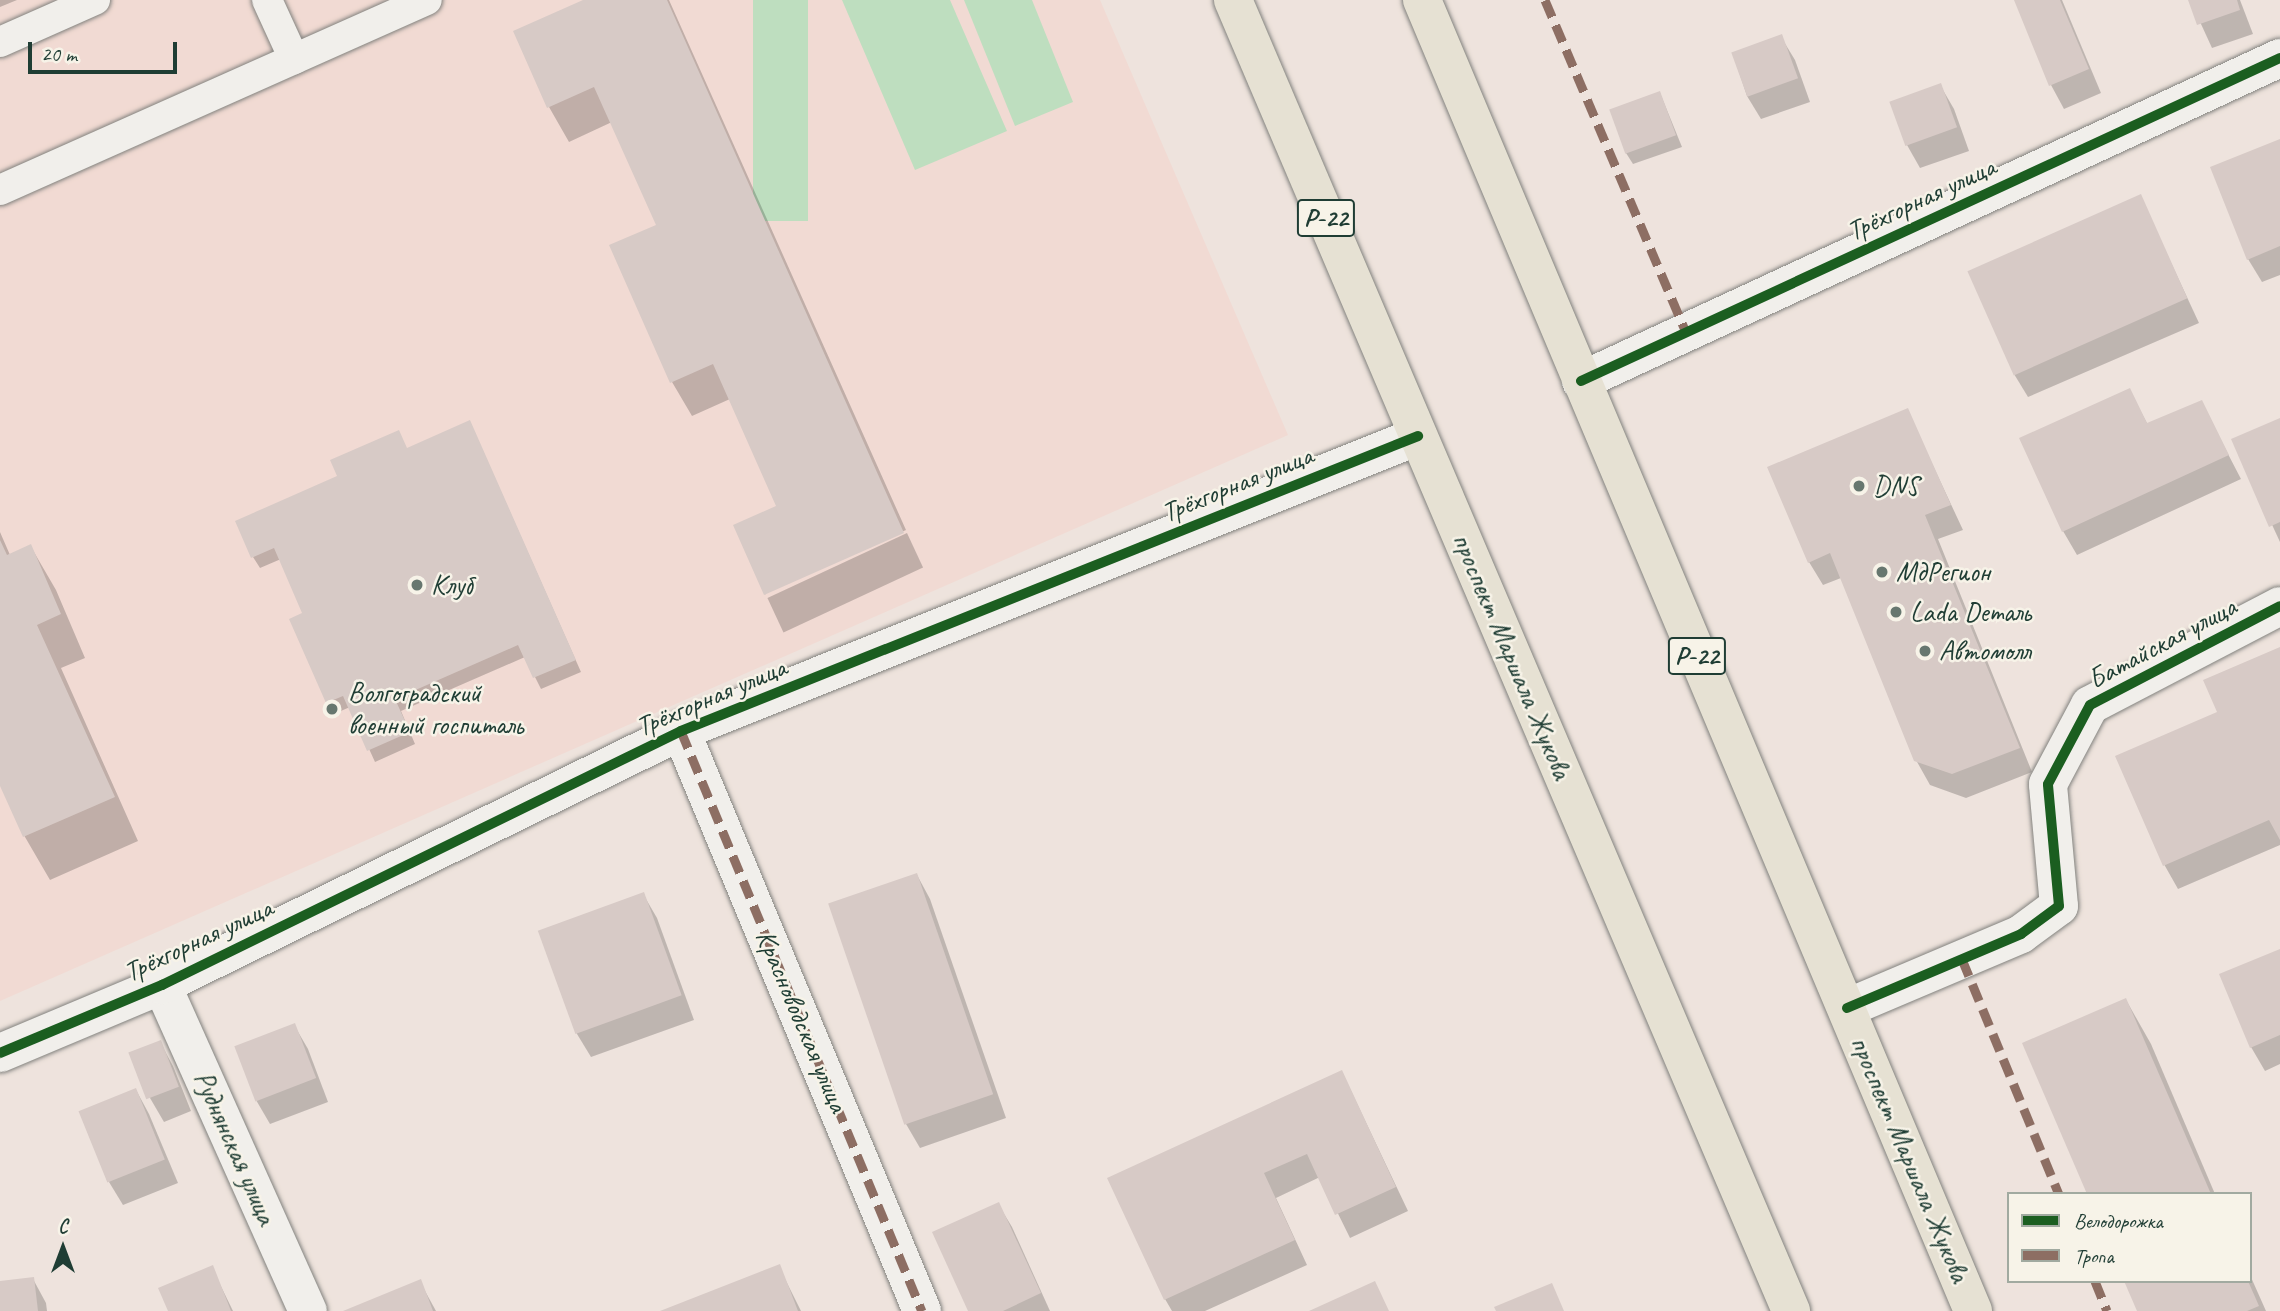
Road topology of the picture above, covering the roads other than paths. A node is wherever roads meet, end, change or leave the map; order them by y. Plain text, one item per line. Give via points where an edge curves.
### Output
1 (95, 0) edge
2 (267, 0) edge
3 (428, 0) edge
4 (1233, 0) edge
5 (1422, 0) edge
6 (0, 42) edge
7 (2280, 58) edge
8 (294, 59) junction
9 (0, 190) edge
10 (1581, 381) junction
11 (1418, 436) junction
12 (2280, 607) edge
13 (681, 731) junction
14 (162, 985) junction
15 (1847, 1008) junction
16 (0, 1053) edge
17 (308, 1311) edge
18 (922, 1311) edge
19 (1791, 1311) edge
20 (1973, 1311) edge

1 - 6 lane
2 - 8 lane
3 - 8 lane
4 - 11 highway, проспект Маршала Жукова / Р-22
5 - 10 highway, проспект Маршала Жукова / Р-22
7 - 10 street, Трёхгорная улица
8 - 9 lane
10 - 15 highway, проспект Маршала Жукова / Р-22
11 - 13 street, Трёхгорная улица
11 - 19 highway, проспект Маршала Жукова / Р-22
12 - 15 street, Батайская улица via 2090,705 2048,784 2059,906 2021,934
13 - 14 street, Трёхгорная улица
13 - 18 street, Красноводская улица
14 - 16 street, Трёхгорная улица
14 - 17 street, Руднянская улица
15 - 20 highway, проспект Маршала Жукова / Р-22

